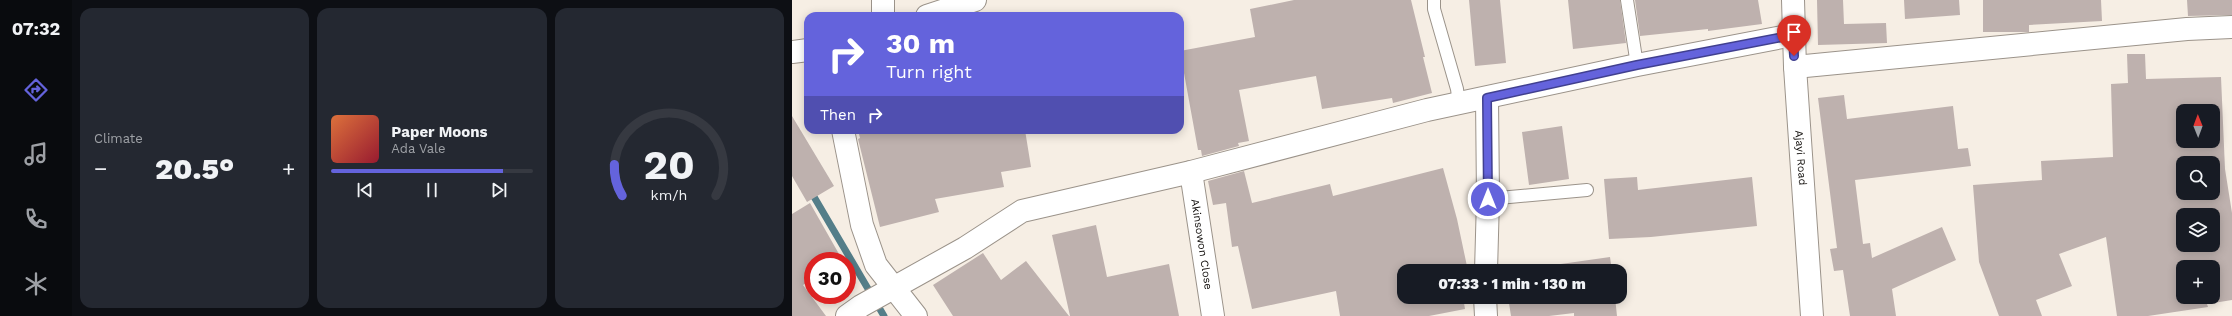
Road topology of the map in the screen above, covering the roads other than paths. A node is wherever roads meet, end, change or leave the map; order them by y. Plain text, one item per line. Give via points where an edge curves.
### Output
1 (883, 0) edge
2 (975, 0) edge
3 (1434, 0) edge
4 (1627, 0) edge
5 (1794, 0) edge
6 (884, 12) edge
7 (939, 12) edge
8 (2232, 27) edge
9 (1793, 35) junction
10 (804, 50) edge
11 (792, 52) edge
12 (1637, 65) junction
13 (1795, 67) junction
14 (1487, 98) junction
15 (1459, 104) junction
16 (844, 134) edge
17 (1191, 172) junction
18 (1587, 190) dead end
19 (1488, 199) junction
20 (1486, 264) edge
21 (887, 292) junction
22 (1485, 304) edge
23 (854, 311) edge
24 (916, 316) edge
25 (1213, 316) edge
26 (1486, 316) edge
27 (1812, 316) edge

1 - 6 street
2 - 7 street
3 - 15 lane via 1434,9
4 - 12 lane
5 - 9 street, Ajayi Road
8 - 13 street
9 - 12 street
9 - 13 street, Ajayi Road
10 - 11 street
12 - 14 street
13 - 27 street, Ajayi Road
14 - 15 street
14 - 19 street
15 - 17 street
16 - 21 street via 862,226
17 - 21 street via 1022,211 965,248
17 - 25 street, Akinsowon Close
18 - 19 lane
19 - 20 street
21 - 23 street
21 - 24 street
22 - 26 street

